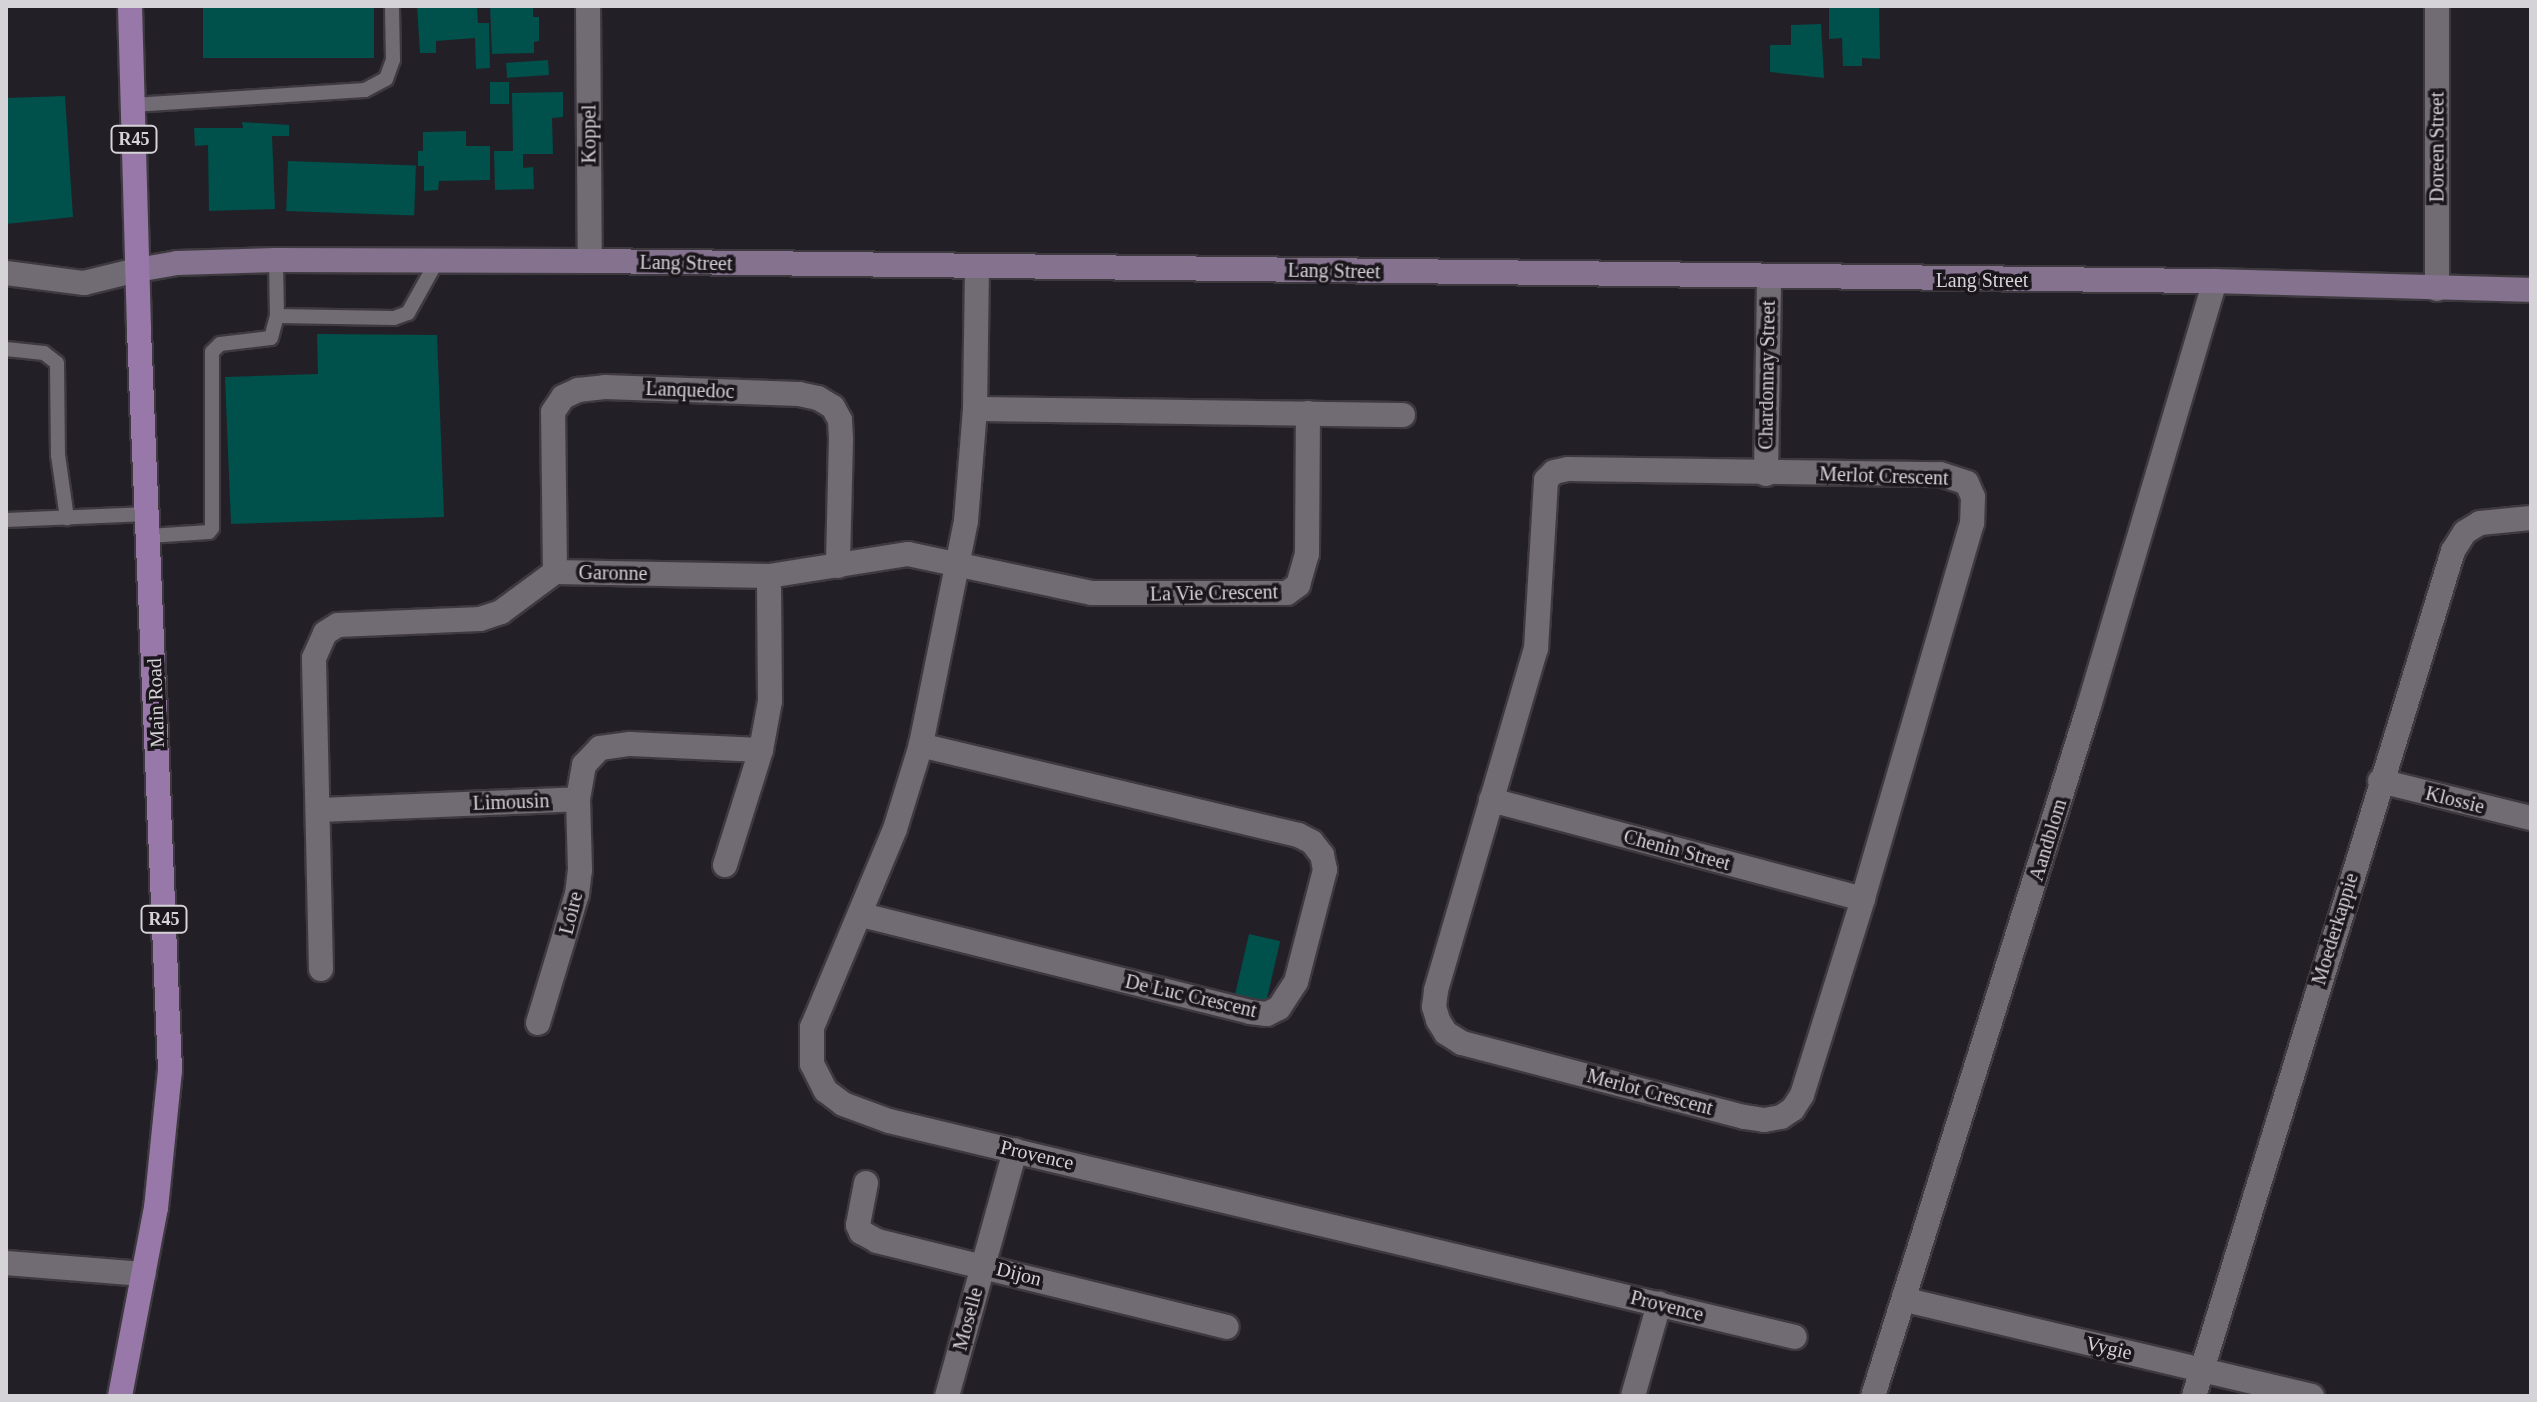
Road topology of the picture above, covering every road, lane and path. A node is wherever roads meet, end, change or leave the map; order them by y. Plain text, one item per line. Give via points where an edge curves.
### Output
1 (130, 6) edge
2 (392, 6) edge
3 (588, 6) edge
4 (2437, 6) edge
5 (133, 105) junction
6 (276, 260) junction
7 (437, 261) junction
8 (590, 261) junction
9 (977, 267) junction
10 (137, 270) junction
11 (6, 273) edge
12 (1769, 277) junction
13 (2215, 281) junction
14 (2437, 289) junction
15 (2531, 290) edge
16 (277, 316) junction
17 (6, 349) edge
18 (975, 409) junction
19 (1308, 413) junction
20 (1403, 415) dead end
21 (1766, 474) junction
22 (67, 518) junction
23 (2531, 518) edge
24 (6, 520) edge
25 (149, 525) junction
26 (958, 562) junction
27 (838, 566) junction
28 (555, 572) junction
29 (769, 576) junction
30 (921, 745) junction
31 (761, 750) junction
32 (2380, 781) junction
33 (578, 799) junction
34 (1491, 800) junction
35 (320, 810) junction
36 (2531, 818) edge
37 (725, 865) dead end
38 (1863, 899) junction
39 (862, 915) junction
40 (321, 969) dead end
41 (538, 1023) dead end
42 (1015, 1150) junction
43 (866, 1183) dead end
44 (6, 1263) edge
45 (982, 1265) junction
46 (144, 1274) junction
47 (1906, 1300) junction
48 (1659, 1304) junction
49 (1227, 1327) dead end
50 (1795, 1337) dead end
51 (2202, 1371) junction
52 (120, 1396) edge
53 (947, 1396) edge
54 (1633, 1396) edge
55 (1873, 1396) edge
56 (2194, 1396) edge
57 (2312, 1396) edge

1 - 5 main road, Main Road / R45
2 - 5 lane via 393,60 386,79 365,90
3 - 8 street, Koppel
4 - 14 street, Doreen Street
5 - 10 main road, Main Road / R45
6 - 7 street, Lang Street
6 - 10 street, Lang Street via 177,263
6 - 16 lane
7 - 8 street, Lang Street
7 - 16 lane via 402,317
8 - 9 street, Lang Street
9 - 12 street, Lang Street
9 - 18 street
10 - 11 street via 84,283
10 - 25 main road, Main Road / R45
12 - 13 street, Lang Street
12 - 21 street, Chardonnay Street
13 - 14 street, Lang Street
13 - 47 street, Aandblom
14 - 15 street, Lang Street
16 - 25 lane via 271,338 220,344 212,352 212,528 209,532
17 - 22 lane via 44,353 57,363 58,455
18 - 19 street
18 - 26 street via 971,487
19 - 20 street
19 - 26 street, La Vie Crescent via 1307,554 1298,585 1287,593 1092,593
21 - 34 street, Merlot Crescent via 1568,469 1546,480 1536,649
21 - 38 street, Merlot Crescent via 1940,474 1967,483 1973,497 1972,523
22 - 24 lane
22 - 25 lane
23 - 32 street, Moederkappie via 2480,523 2465,532 2453,551
25 - 46 main road, Main Road / R45 via 170,1070
26 - 27 street, Garonne via 908,554
26 - 30 street, Provence
27 - 28 street, Lanquedoc via 841,439 833,407 799,394 605,387 563,397 553,412
27 - 29 street, Garonne
28 - 29 street, Garonne
28 - 35 street, Garonne via 501,612 480,619 348,622 325,633 314,658
29 - 31 street via 772,659
30 - 39 street, Provence
30 - 39 street, De Luc Crescent via 1312,842 1325,870 1296,982 1279,1008 1267,1014 1250,1012
31 - 33 street, Limousin via 630,744 600,748 584,765
31 - 37 street
32 - 36 street, Klossie
32 - 51 street, Moederkappie
33 - 35 street, Limousin
33 - 41 street, Loire via 577,894
34 - 38 street, Chenin Street
34 - 38 street, Merlot Crescent via 1436,990 1438,1020 1462,1043 1744,1117 1781,1117 1802,1095
35 - 40 street, Garonne
39 - 42 street, Provence via 812,1027 809,1047 818,1079 843,1104 865,1114
42 - 45 street, Moselle
42 - 48 street, Provence
43 - 45 street, Dijon via 858,1225 866,1236
44 - 46 street
45 - 49 street, Dijon
45 - 53 street, Moselle
46 - 52 main road, Main Road / R45
47 - 51 street, Vygie
47 - 55 street, Aandblom
48 - 50 street, Provence
48 - 54 street
51 - 56 street, Moederkappie
51 - 57 street, Vygie

